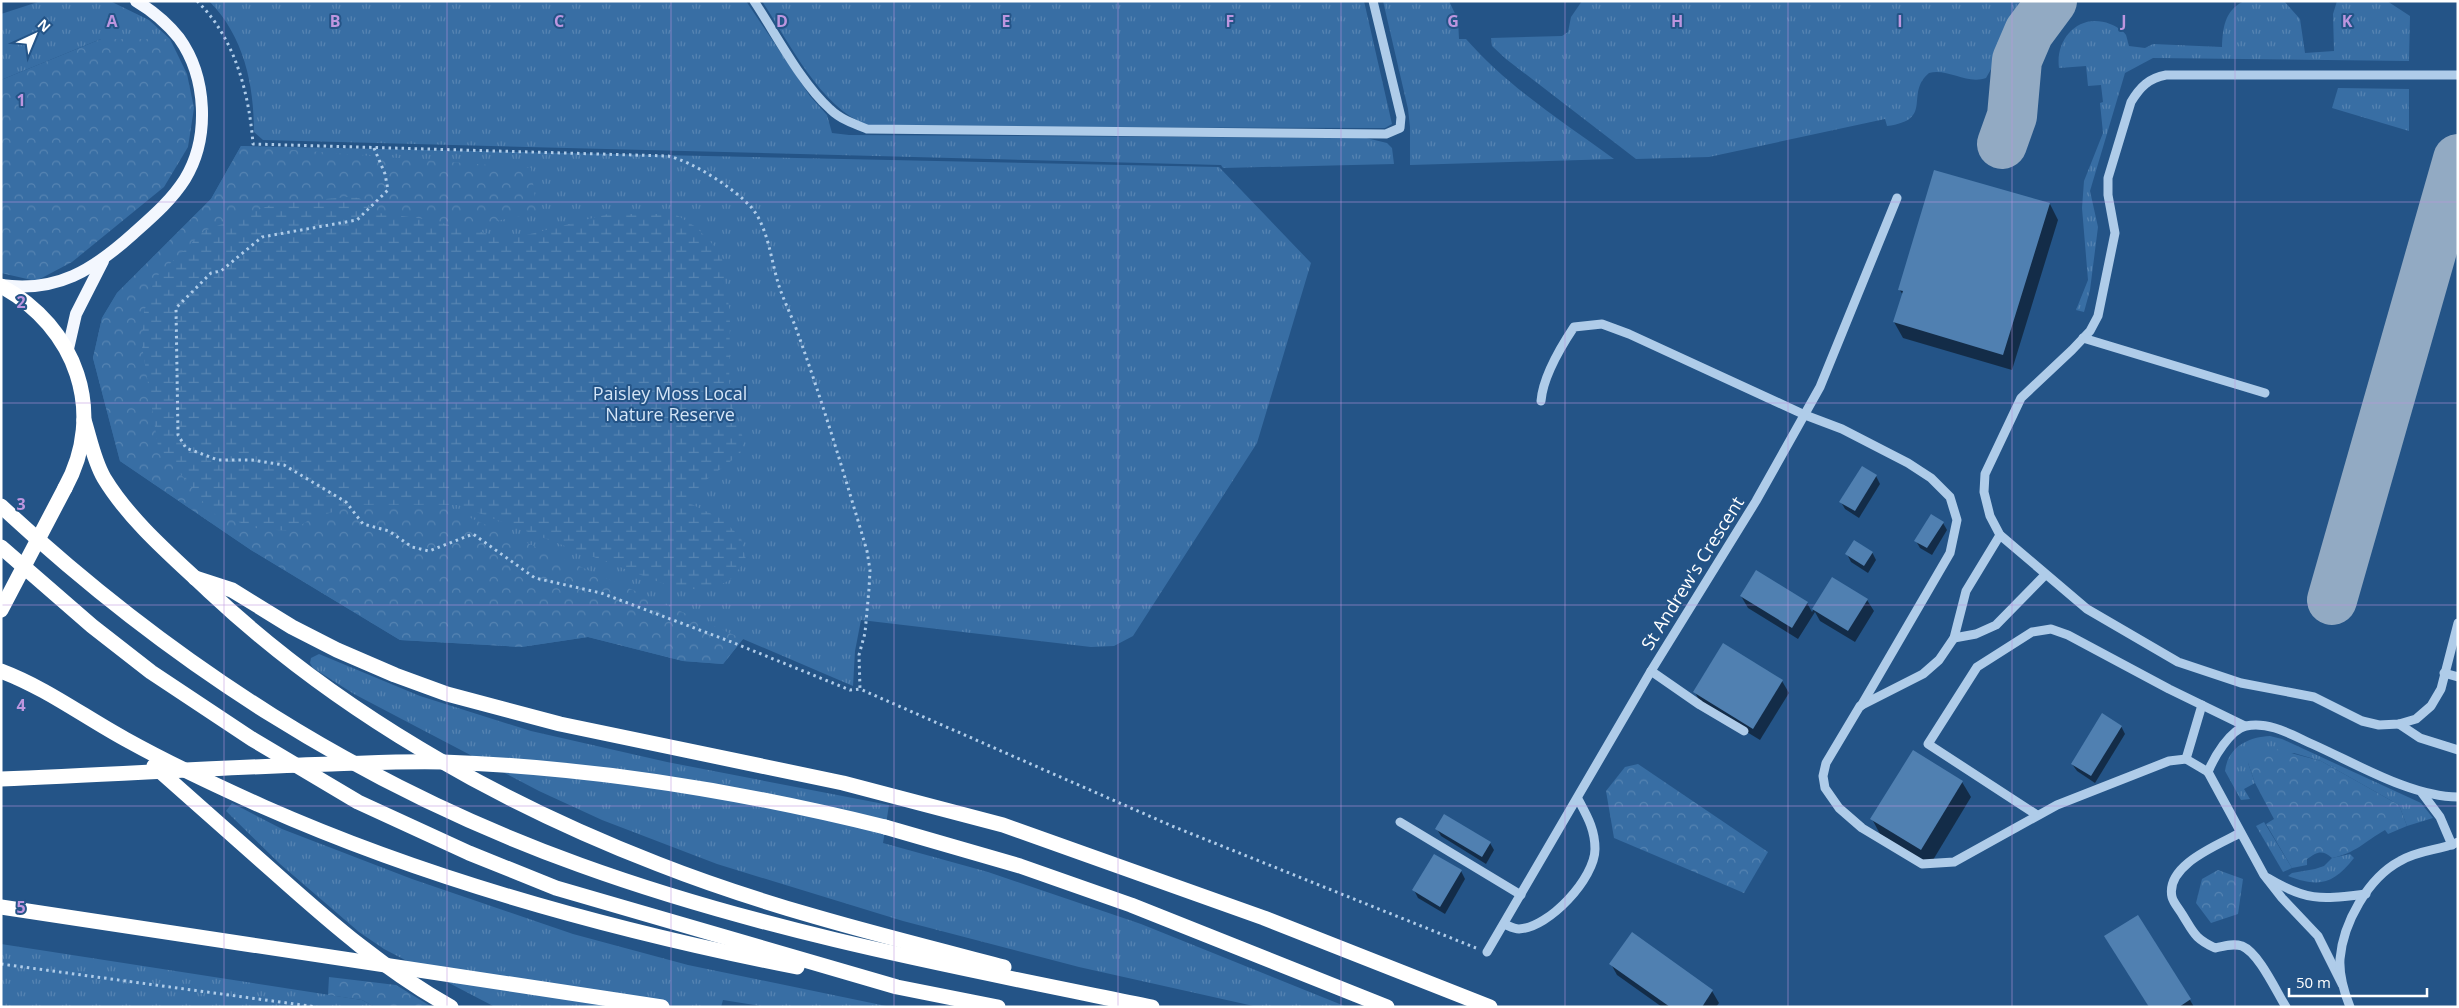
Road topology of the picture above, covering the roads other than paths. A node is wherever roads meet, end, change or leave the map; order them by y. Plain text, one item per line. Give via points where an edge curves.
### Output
1 (136, 1) edge
2 (754, 1) edge
3 (1373, 1) edge
4 (2458, 74) edge
5 (1898, 198) dead end
6 (103, 260) junction
7 (1, 286) edge
8 (2083, 338) junction
9 (68, 349) junction
10 (2265, 393) dead end
11 (1542, 400) dead end
12 (1804, 415) junction
13 (84, 420) junction
14 (1, 506) edge
15 (2000, 535) junction
16 (1, 547) edge
17 (2046, 575) junction
18 (195, 578) junction
19 (1, 610) edge
20 (2458, 623) edge
21 (1954, 638) junction
22 (1651, 671) junction
23 (1, 672) edge
24 (2444, 673) junction
25 (2458, 676) edge
26 (2202, 705) junction
27 (1860, 706) junction
28 (2398, 724) junction
29 (2246, 726) junction
30 (1744, 731) dead end
31 (124, 739) junction
32 (2458, 750) edge
33 (2186, 759) junction
34 (2208, 772) junction
35 (1, 779) edge
36 (2422, 793) junction
37 (1578, 798) junction
38 (2458, 798) edge
39 (2037, 815) junction
40 (1400, 822) dead end
41 (2240, 833) junction
42 (2456, 845) edge
43 (2264, 875) junction
44 (2366, 894) junction
45 (1521, 895) junction
46 (1, 907) edge
47 (1504, 924) junction
48 (1487, 952) road end
49 (2342, 984) junction
50 (897, 987) junction
51 (451, 1007) edge
52 (662, 1007) edge
53 (998, 1007) edge
54 (1152, 1007) edge
55 (1158, 1007) edge
56 (1387, 1007) edge
57 (1490, 1007) edge
58 (2286, 1007) edge
59 (2350, 1007) edge

1 - 6 main road via 166,23 188,52 199,86 202,129 194,161 174,194
2 - 3 street via 815,94 831,110 867,129 1386,134 1400,128 1401,117
4 - 8 street via 2166,75 2148,81 2131,102 2108,178 2115,232 2098,316
5 - 12 street, St Andrew's Crescent via 1820,387
6 - 7 main road via 71,278 53,283 24,288
6 - 9 main road via 76,314
7 - 9 highway via 41,315
8 - 10 street
8 - 15 street via 2021,398 1988,466 1984,492 1990,516
9 - 13 highway via 78,380
11 - 12 street via 1542,388 1574,327 1602,324
12 - 22 street, St Andrew's Crescent via 1756,501
12 - 27 street via 1842,429 1932,478 1950,498 1956,520 1950,554
13 - 18 highway via 102,475 126,509
13 - 19 highway, bridge via 80,452 65,488
14 - 54 highway via 107,598 225,687 306,737 457,816 580,865 677,897 932,962
15 - 17 street
15 - 21 street via 1966,591
16 - 50 highway via 151,672 252,739 358,802 469,853 556,888
17 - 21 street via 1996,625 1976,634
17 - 28 street via 2087,609 2178,662 2241,683 2314,697 2362,721 2378,725
18 - 55 highway via 291,661 398,735 484,783 604,842 797,912
18 - 57 highway via 232,590 337,650 395,676 447,694 560,724 843,783 1003,825 1255,915
20 - 24 street
21 - 27 street via 1939,660 1923,674
22 - 30 street
22 - 37 street, St Andrew's Crescent
23 - 31 highway via 63,701
24 - 25 street
24 - 28 street via 2441,690 2431,706 2416,719
26 - 29 street
26 - 33 street
26 - 39 street via 2051,629 2032,632 1977,667 1928,744
27 - 39 street via 1826,763 1823,776 1825,788 1839,808 1862,828 1922,864 1954,862
28 - 32 street via 2420,738
29 - 34 street via 2228,739 2213,758
29 - 36 street via 2276,728
31 - 50 highway via 264,807 433,871 550,907 722,952
31 - 51 highway via 357,944 417,988
33 - 34 street
33 - 39 street via 2169,760
34 - 41 street
35 - 56 highway, bridge via 268,766 442,762 667,782 796,805 1020,866 1131,905
36 - 38 street
36 - 42 street
37 - 45 street, St Andrew's Crescent
37 - 47 street via 1594,830 1595,852 1580,887 1549,916 1529,927 1518,929
40 - 45 street
41 - 43 street
41 - 58 street via 2181,868 2174,879 2172,897 2197,939 2215,948 2229,944 2242,946 2253,954
42 - 44 street via 2417,852 2398,862 2380,876
43 - 44 street via 2292,892 2312,898
43 - 49 street via 2318,936
44 - 49 street via 2352,916 2340,956
45 - 47 street, St Andrew's Crescent
46 - 52 highway, bridge
47 - 48 street, St Andrew's Crescent
49 - 59 street
50 - 53 highway

